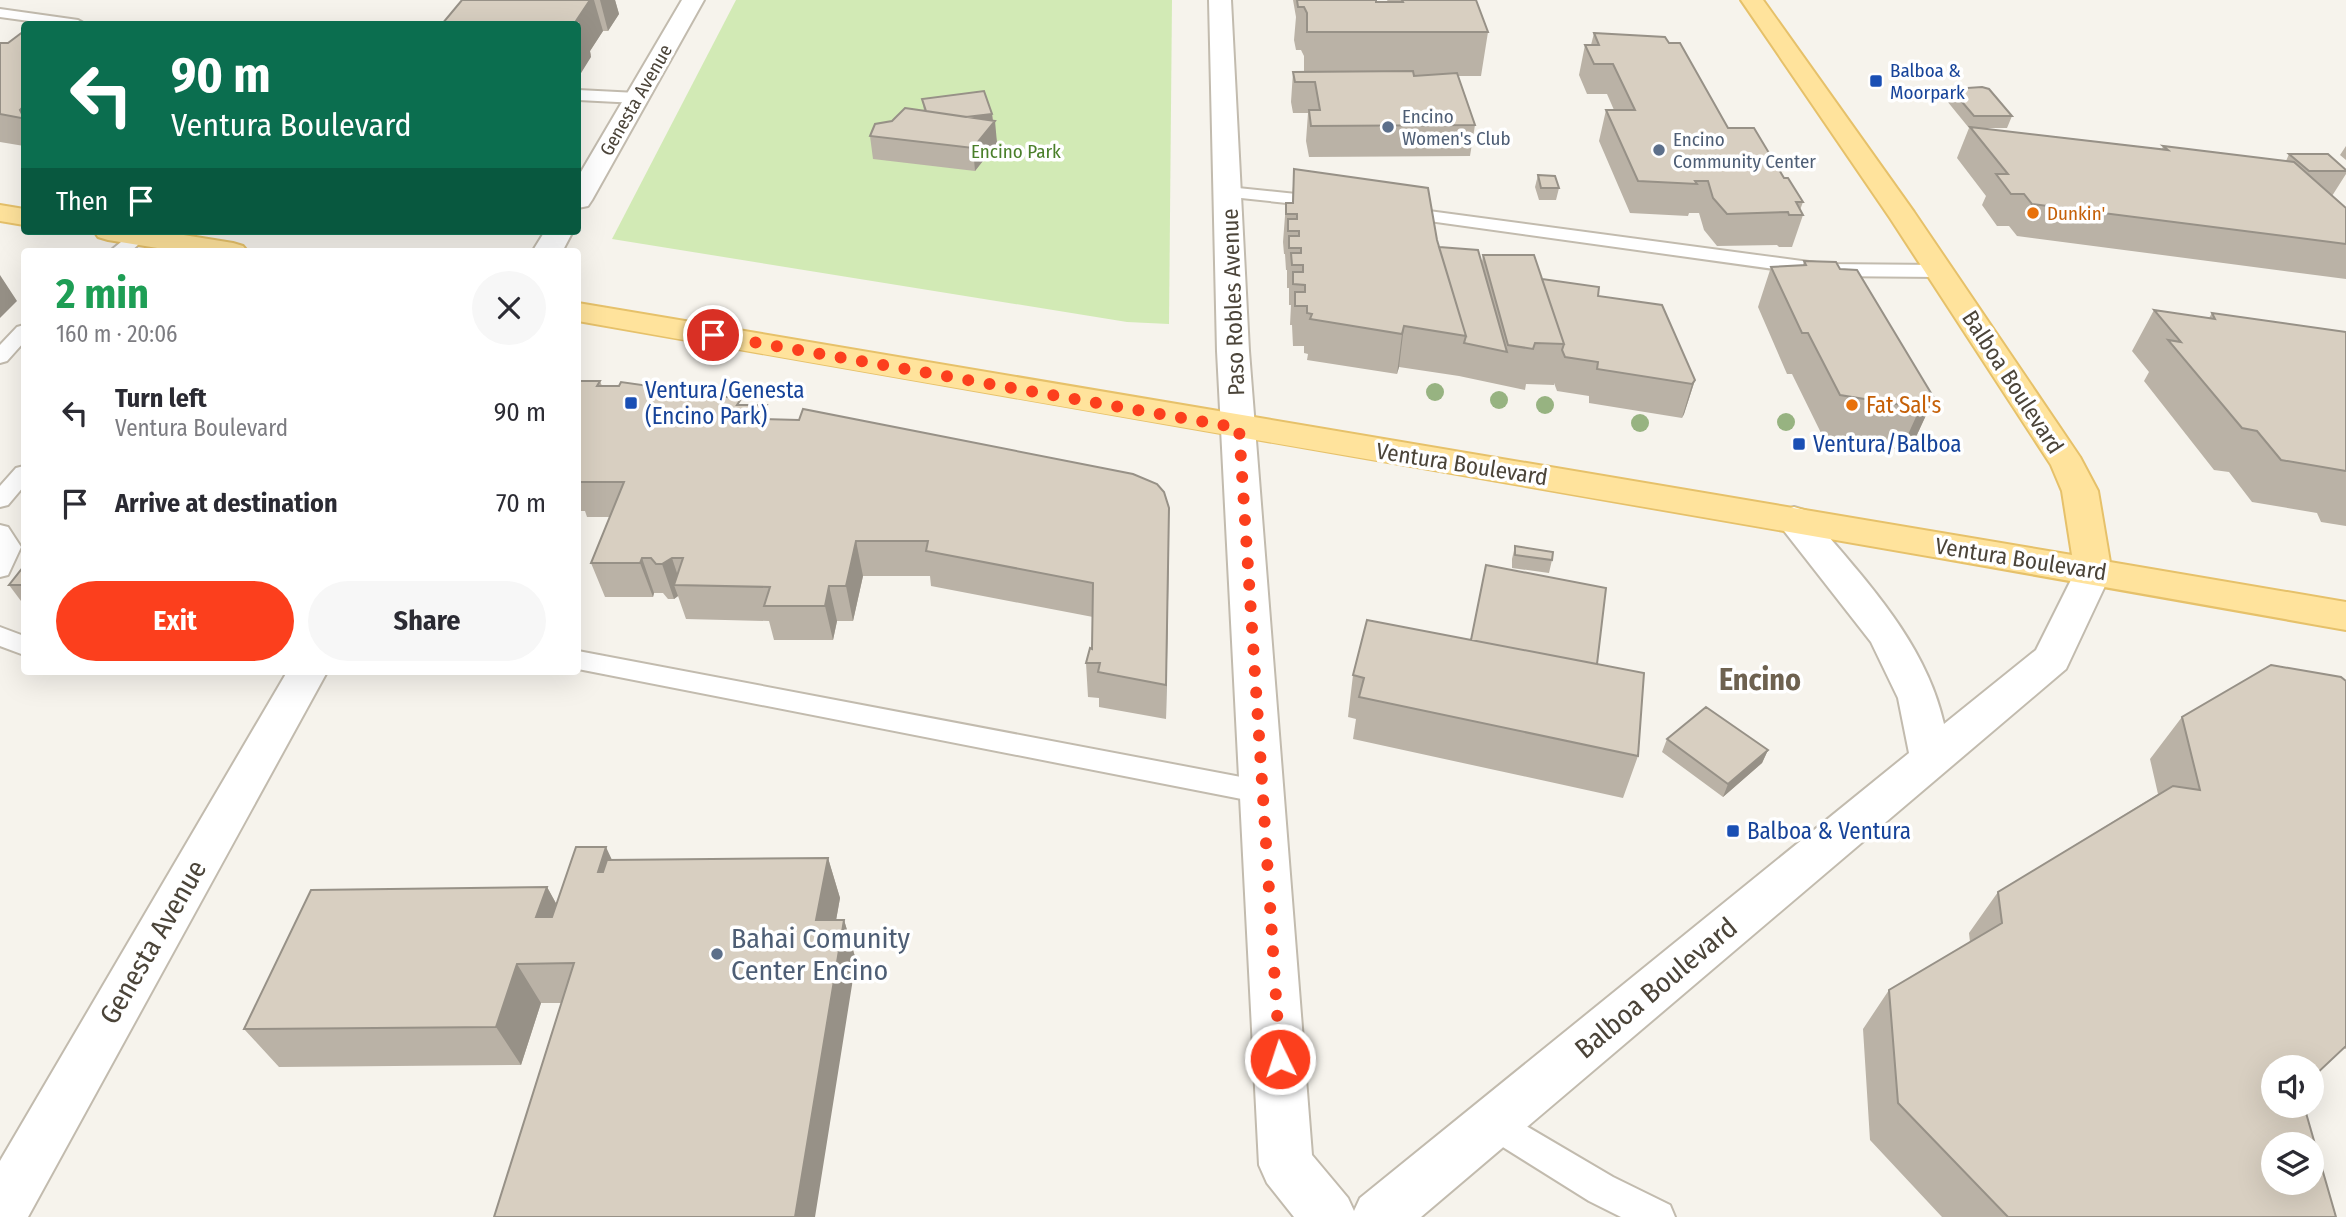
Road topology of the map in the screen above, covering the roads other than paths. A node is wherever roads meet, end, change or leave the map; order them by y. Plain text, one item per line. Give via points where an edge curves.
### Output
1 (693, 0) edge
2 (1220, 0) edge
3 (1752, 0) edge
4 (0, 13) edge
5 (57, 21) edge
6 (581, 95) edge
7 (637, 98) junction
8 (1228, 192) junction
9 (581, 195) edge
10 (1343, 204) edge
11 (1385, 210) edge
12 (0, 213) edge
13 (21, 216) edge
14 (128, 244) edge
15 (180, 248) edge
16 (1940, 271) junction
17 (581, 313) edge
18 (1239, 428) junction
19 (21, 476) edge
20 (0, 500) edge
21 (1794, 519) junction
22 (0, 533) edge
23 (0, 569) edge
24 (2093, 571) junction
25 (2346, 616) edge
26 (0, 636) edge
27 (21, 645) edge
28 (581, 661) edge
29 (305, 675) edge
30 (1931, 759) junction
31 (1262, 792) junction
32 (1494, 1123) junction
33 (0, 1213) edge
34 (1329, 1217) edge
35 (1379, 1217) edge
36 (1658, 1217) edge

1 - 7 street, Genesta Avenue
2 - 8 street, Paso Robles Avenue
3 - 16 main road, Balboa Boulevard
4 - 5 lane
6 - 7 lane
7 - 9 street, Genesta Avenue
8 - 10 lane
8 - 18 street, Paso Robles Avenue
11 - 16 lane via 1824,270
12 - 13 main road
14 - 15 main road
16 - 24 main road, Balboa Boulevard via 2068,465 2080,491
17 - 18 main road, Ventura Boulevard
18 - 21 main road, Ventura Boulevard
18 - 31 street, Paso Robles Avenue
19 - 20 lane
21 - 24 main road, Ventura Boulevard
21 - 30 street via 1888,635 1918,698
22 - 23 lane via 9,547
24 - 25 main road, Ventura Boulevard
24 - 30 street, Balboa Boulevard via 2052,659
26 - 27 lane
28 - 31 lane
29 - 33 street, Genesta Avenue
30 - 32 street, Balboa Boulevard
31 - 34 street, Paso Robles Avenue via 1286,1166
32 - 35 street, Balboa Boulevard
32 - 36 lane via 1601,1189

